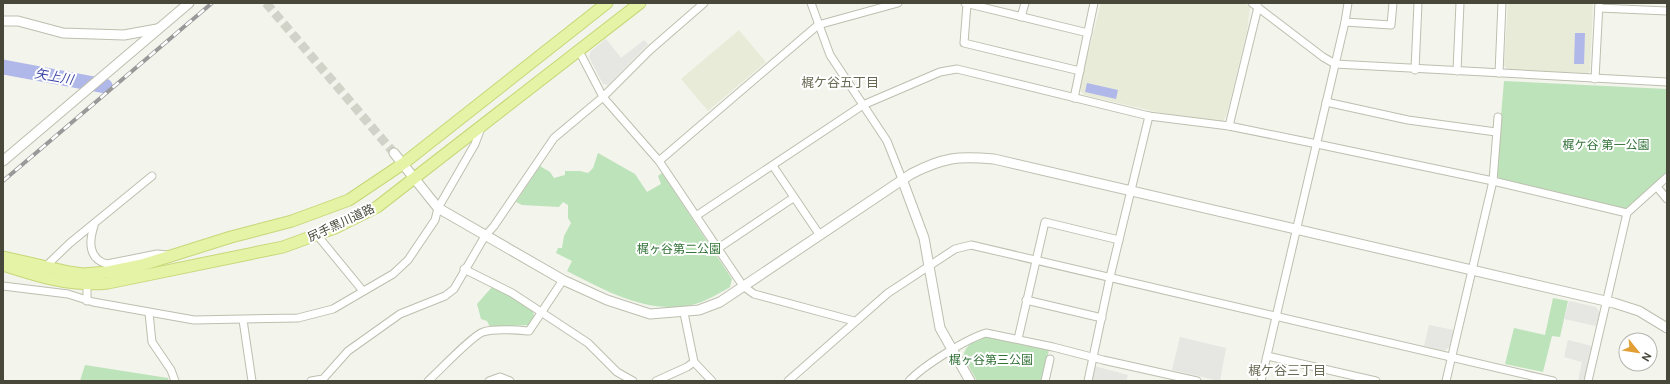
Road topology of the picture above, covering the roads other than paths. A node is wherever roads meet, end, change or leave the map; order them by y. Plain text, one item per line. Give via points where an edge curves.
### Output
1 (189, 3) edge
2 (607, 3) edge
3 (640, 3) edge
4 (704, 3) edge
5 (811, 3) edge
6 (898, 3) edge
7 (966, 3) edge
8 (1025, 3) edge
9 (1094, 3) edge
10 (1348, 3) edge
11 (1393, 3) edge
12 (1418, 3) edge
13 (1460, 3) edge
14 (1502, 3) edge
15 (1255, 5) edge
16 (1599, 5) edge
17 (1667, 11) edge
18 (1021, 17) junction
19 (3, 21) edge
20 (1345, 22) junction
21 (818, 25) junction
22 (159, 29) junction
23 (1088, 33) junction
24 (579, 51) junction
25 (1335, 64) junction
26 (1415, 70) junction
27 (1080, 71) junction
28 (1457, 71) junction
29 (1498, 73) junction
30 (1595, 79) junction
31 (1667, 82) edge
32 (603, 97) junction
33 (1074, 98) junction
34 (1326, 102) junction
35 (863, 105) junction
36 (1149, 116) junction
37 (1498, 116) dead end
38 (1229, 126) junction
39 (481, 128) junction
40 (1496, 132) junction
41 (1317, 144) junction
42 (394, 153) tunnel mouth
43 (658, 161) junction
44 (3, 162) edge
45 (404, 163) junction
46 (773, 166) junction
47 (152, 176) dead end
48 (1667, 177) edge
49 (415, 179) junction
50 (902, 179) junction
51 (1493, 181) junction
52 (1656, 187) junction
53 (1131, 191) junction
54 (794, 198) junction
55 (1667, 199) edge
56 (438, 208) junction
57 (1627, 213) junction
58 (696, 216) junction
59 (94, 226) junction
60 (1297, 228) junction
61 (819, 234) junction
62 (317, 236) junction
63 (486, 236) junction
64 (1119, 240) junction
65 (717, 249) junction
66 (171, 256) junction
67 (3, 257) edge
68 (1035, 260) junction
69 (3, 265) edge
70 (929, 265) junction
71 (45, 267) junction
72 (464, 270) junction
73 (1472, 270) junction
74 (1110, 277) junction
75 (563, 280) junction
76 (87, 284) junction
77 (3, 286) edge
78 (744, 286) junction
79 (363, 291) junction
80 (1026, 300) junction
81 (87, 301) junction
82 (1606, 301) junction
83 (541, 312) junction
84 (149, 313) junction
85 (684, 313) junction
86 (1278, 316) junction
87 (1102, 318) junction
88 (243, 320) junction
89 (854, 321) junction
90 (1667, 328) edge
91 (1018, 339) junction
92 (952, 350) junction
93 (1267, 356) junction
94 (1452, 356) junction
95 (1094, 358) junction
96 (1050, 359) dead end
97 (694, 362) junction
98 (175, 381) edge
99 (252, 381) edge
100 (310, 381) edge
101 (428, 381) edge
102 (488, 381) edge
103 (510, 381) edge
104 (633, 381) edge
105 (656, 381) edge
106 (712, 381) edge
107 (788, 381) edge
108 (909, 381) edge
109 (970, 381) edge
110 (1045, 381) edge
111 (1088, 381) edge
112 (1197, 381) edge
113 (1261, 381) edge
114 (1376, 381) edge
115 (1446, 381) edge
116 (1553, 381) edge
117 (1588, 381) edge

1 - 22 street
2 - 45 main road, 尻手黒川道路
3 - 24 main road, 尻手黒川道路
4 - 32 street via 650,50
5 - 21 street
6 - 21 street
7 - 18 street
7 - 27 street via 964,43
8 - 18 street
9 - 23 street
10 - 20 street
11 - 20 street via 1391,25
12 - 26 street
13 - 28 street
14 - 29 street
15 - 25 street via 1322,57
15 - 38 street
16 - 17 street
16 - 30 street
18 - 23 street
19 - 22 street via 18,21 63,33 124,36
20 - 25 street
21 - 35 street via 830,56
21 - 43 street
22 - 44 street
23 - 27 street
24 - 32 street
24 - 39 main road, 尻手黒川道路
25 - 26 street
25 - 34 street
26 - 28 street
27 - 33 street
28 - 29 street
29 - 30 street
30 - 31 street
32 - 43 street
32 - 63 street via 554,138
33 - 35 street via 957,69 940,72
33 - 36 street
34 - 40 street via 1408,120
34 - 41 street
35 - 46 street
35 - 50 street via 887,141
36 - 38 street
36 - 53 street
37 - 40 street
38 - 41 street
39 - 49 main road, 尻手黒川道路
39 - 56 street via 475,144
40 - 51 street
41 - 51 street
41 - 60 street
42 - 45 street
43 - 58 street
45 - 49 street
45 - 66 main road, 尻手黒川道路 via 349,200 327,209
46 - 54 street
46 - 58 street
47 - 59 street
48 - 52 street
49 - 56 street
49 - 62 main road, 尻手黒川道路 via 377,207
50 - 53 street via 928,165 962,156 994,159
50 - 61 street
50 - 70 street via 924,238
51 - 57 street
51 - 73 street
52 - 55 street
52 - 57 street
53 - 60 street
53 - 64 street
54 - 61 street
54 - 65 street
56 - 63 street
56 - 79 street via 435,220 408,260 393,274
57 - 82 street
58 - 65 street
59 - 66 street via 90,240 91,251 100,262 106,264 157,254
59 - 71 street via 70,243
60 - 73 street
60 - 86 street
61 - 78 street
62 - 76 main road, 尻手黒川道路 via 283,246 130,279
62 - 79 street
63 - 72 street
63 - 75 street
64 - 68 street via 1045,222
64 - 74 street
65 - 78 street
66 - 71 main road, 尻手黒川道路 via 97,274
67 - 71 main road, 尻手黒川道路
68 - 70 street via 971,245 955,249
68 - 74 street
68 - 80 street
69 - 76 main road, 尻手黒川道路 via 61,282
70 - 89 street via 888,292
70 - 92 street via 940,328
72 - 83 street via 512,293
72 - 100 street via 454,289 445,296 400,314 348,351 323,379
73 - 82 street
73 - 94 street
74 - 86 street
74 - 87 street
75 - 83 street
75 - 85 street via 607,300 650,314
76 - 81 street
77 - 81 street via 68,294
78 - 85 street via 720,302
78 - 89 street via 754,294
79 - 88 street via 333,309 314,315
80 - 87 street
80 - 91 street
81 - 84 street
82 - 90 street via 1639,311
82 - 117 street
83 - 101 street via 529,331 515,329 483,332
83 - 104 street via 588,343 617,372
84 - 88 street via 194,320
84 - 98 street via 152,342 171,370
85 - 97 street
86 - 93 street
86 - 94 street
87 - 95 street
88 - 99 street
89 - 107 street
91 - 92 street via 986,333
91 - 95 street
92 - 108 street
92 - 109 street
93 - 113 street
93 - 114 street
94 - 115 street
94 - 116 street
95 - 111 street
95 - 112 street
96 - 110 street
97 - 105 street
97 - 106 street
102 - 103 street via 500,377

